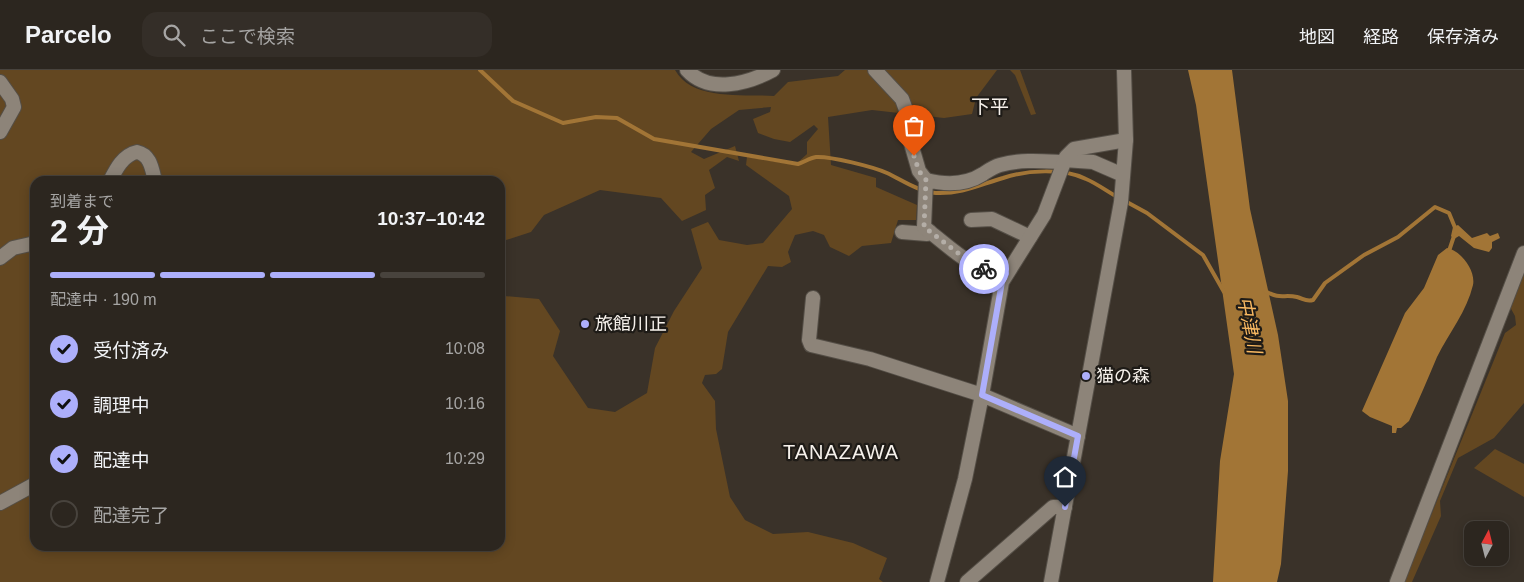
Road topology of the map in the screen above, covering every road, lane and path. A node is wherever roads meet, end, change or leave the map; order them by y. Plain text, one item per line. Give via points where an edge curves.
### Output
1 (686, 70) edge
2 (773, 70) edge
3 (874, 70) edge
4 (1124, 70) edge
5 (0, 82) edge
6 (0, 132) edge
7 (1126, 140) junction
8 (1063, 163) junction
9 (1124, 175) junction
10 (113, 176) edge
11 (154, 176) edge
12 (926, 188) junction
13 (970, 220) dead end
14 (902, 232) dead end
15 (930, 232) junction
16 (1030, 237) junction
17 (30, 244) edge
18 (1524, 253) edge
19 (0, 258) edge
20 (1006, 274) junction
21 (813, 298) dead end
22 (982, 395) junction
23 (1078, 436) junction
24 (30, 487) edge
25 (0, 503) edge
26 (1065, 507) junction
27 (937, 582) edge
28 (967, 582) edge
29 (1051, 582) edge
30 (1397, 582) edge

1 - 2 street via 705,83 718,85 753,80
3 - 12 street via 902,99 912,148
4 - 7 street
5 - 6 street via 14,107
7 - 8 street via 1074,149
7 - 9 street
8 - 9 street via 1094,162
8 - 12 street via 1017,161 990,168 962,182
8 - 16 street via 1044,215
9 - 23 street
10 - 11 street via 127,156 138,152 150,161
12 - 15 street via 924,227
13 - 16 street via 992,219
14 - 15 street
15 - 20 street via 975,266
16 - 20 street
17 - 19 street via 13,248
18 - 30 street
20 - 22 street
21 - 22 street via 808,340 811,345 870,359
22 - 23 street
22 - 27 street via 965,479
23 - 26 street
24 - 25 street
26 - 28 street via 1053,507
26 - 29 street

